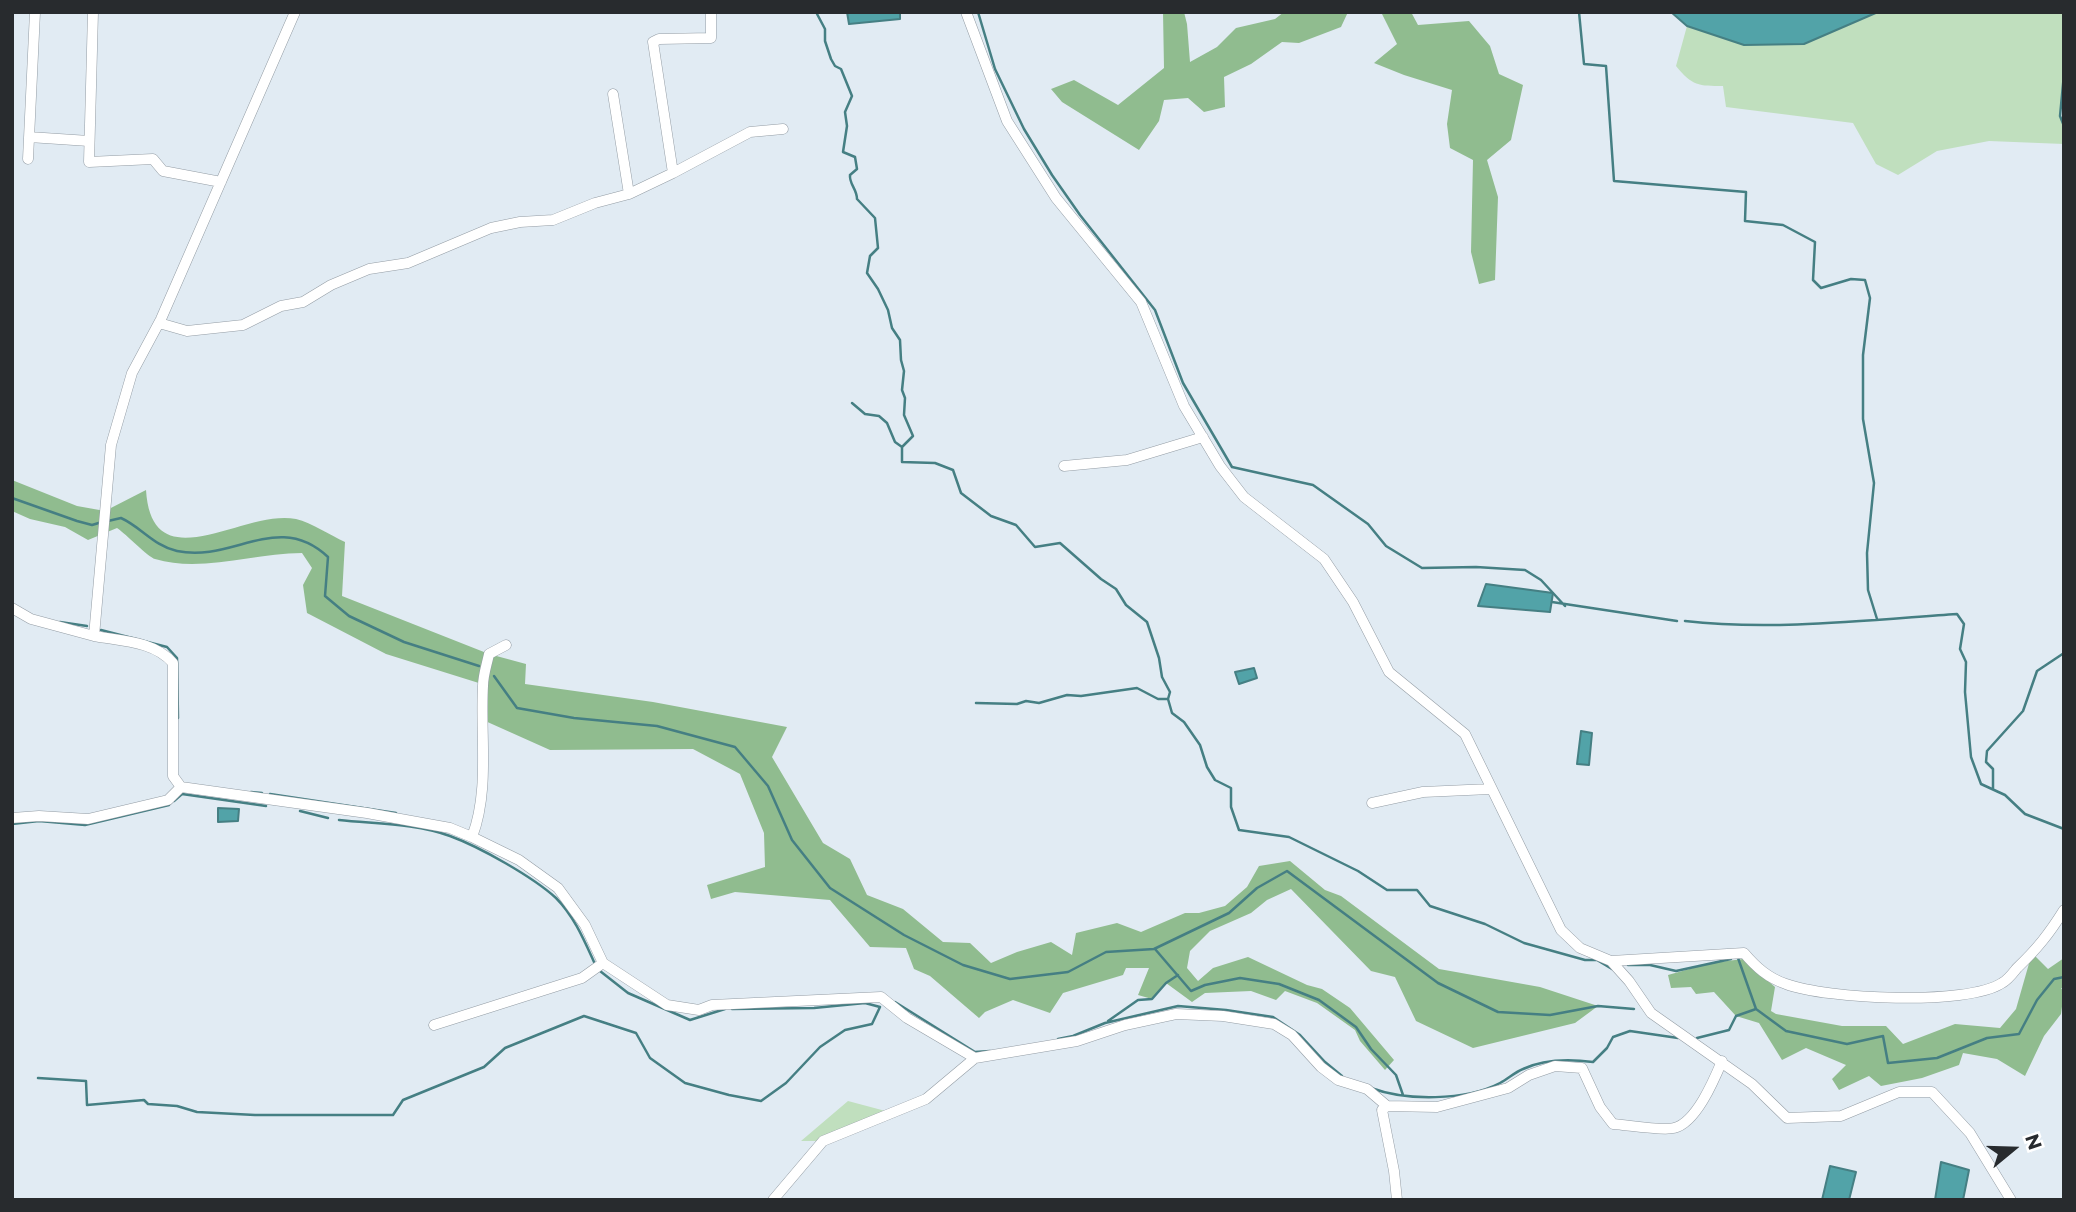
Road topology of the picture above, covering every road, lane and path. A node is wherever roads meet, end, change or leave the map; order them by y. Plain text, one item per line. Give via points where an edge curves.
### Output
1 (35, 12) edge
2 (93, 12) edge
3 (295, 12) edge
4 (711, 12) edge
5 (966, 12) edge
6 (613, 94) dead end
7 (783, 129) dead end
8 (29, 137) junction
9 (89, 141) junction
10 (28, 159) dead end
11 (673, 173) junction
12 (221, 182) junction
13 (629, 194) junction
14 (159, 323) junction
15 (1203, 437) junction
16 (1064, 466) dead end
17 (12, 608) edge
18 (94, 636) junction
19 (506, 645) dead end
20 (181, 787) junction
21 (1490, 789) junction
22 (1372, 803) dead end
23 (12, 818) edge
24 (472, 837) junction
25 (2064, 910) edge
26 (1611, 961) junction
27 (603, 963) junction
28 (435, 1025) dead end
29 (975, 1058) junction
30 (1722, 1061) junction
31 (1387, 1106) junction
32 (773, 1200) edge
33 (1397, 1200) edge
34 (2011, 1200) edge

1 - 8 street
2 - 9 street
3 - 12 street
4 - 11 street via 711,38 653,41
5 - 15 street via 1007,121 1056,198 1141,302 1184,406
6 - 13 street
7 - 11 street via 750,132
8 - 9 street
8 - 10 street
9 - 12 street via 89,162 153,159 163,172
11 - 13 street
12 - 14 street
13 - 14 street via 553,220 491,228 408,263 369,269 243,326 187,331
14 - 18 street via 132,373 111,445
15 - 16 street via 1127,460
15 - 21 street via 1244,497 1324,559 1353,602 1389,672 1465,734
17 - 18 street via 31,620
18 - 20 street via 164,652 173,663 173,776
19 - 24 street via 489,654 483,684 478,820
20 - 23 street via 168,800 88,819
20 - 24 street via 366,813 450,828
21 - 22 street via 1423,792
21 - 26 street via 1561,930 1580,948
24 - 27 street via 519,860 558,888 585,925
25 - 26 street via 2043,943 2002,984 1976,992 1910,998 1843,996 1786,985 1759,971 1744,953
26 - 30 street via 1651,1013
27 - 28 street via 582,978
27 - 29 street via 667,1005 699,1010 712,1005 881,997
29 - 31 street via 1077,1041 1176,1014 1223,1016 1274,1024 1292,1035 1338,1080 1367,1089
29 - 32 street via 926,1099 823,1141
30 - 31 street via 1688,1121 1674,1128 1613,1124 1582,1068 1555,1066 1508,1088 1437,1107
30 - 34 street via 1787,1118 1841,1116 1899,1092 1932,1092 1970,1133
31 - 33 street via 1382,1111

